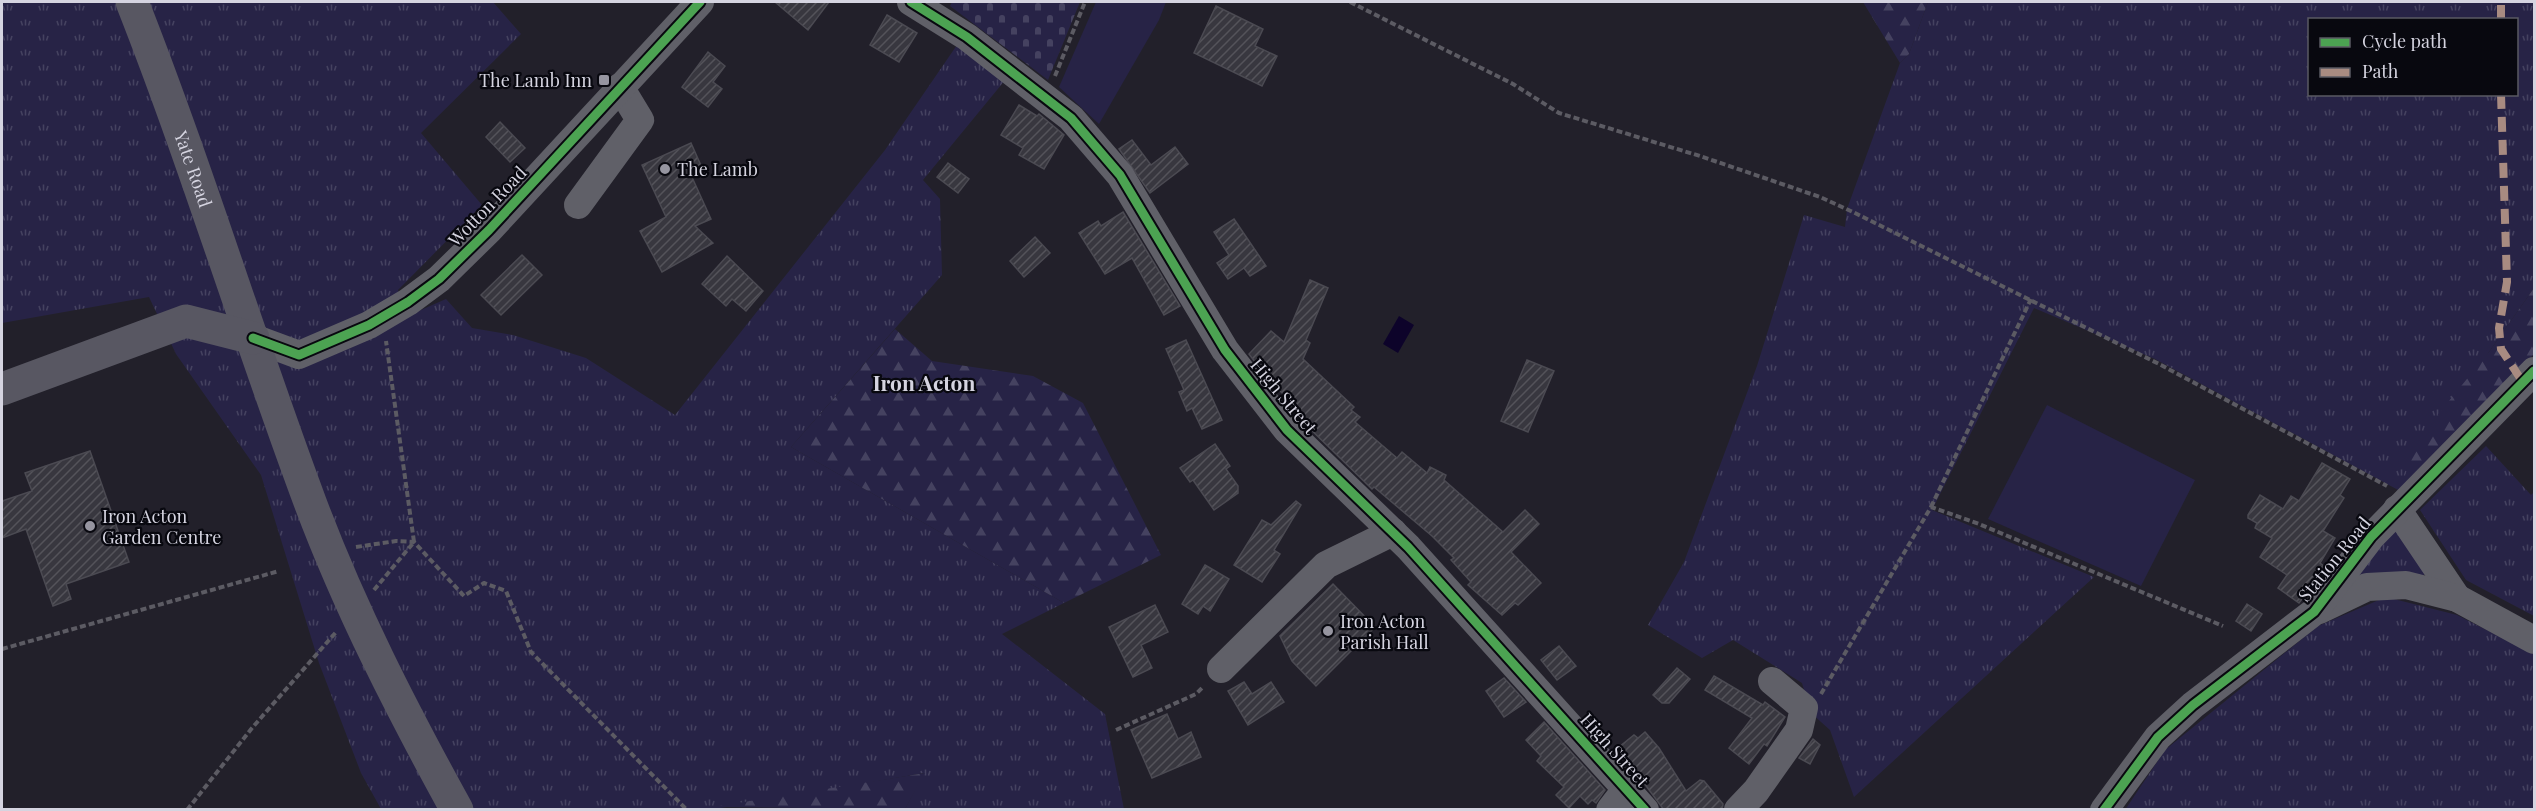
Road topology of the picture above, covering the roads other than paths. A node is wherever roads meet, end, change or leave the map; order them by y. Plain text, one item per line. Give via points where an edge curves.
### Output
1 (132, 2) edge
2 (700, 2) edge
3 (911, 2) edge
4 (620, 87) junction
5 (578, 205) dead end
6 (253, 338) junction
7 (2535, 372) edge
8 (2, 389) edge
9 (2402, 503) junction
10 (1393, 532) junction
11 (2457, 598) junction
12 (2314, 612) junction
13 (2535, 640) edge
14 (1221, 669) road end
15 (1772, 681) dead end
16 (1618, 799) edge
17 (457, 810) edge
18 (1646, 810) edge
19 (1738, 810) edge
20 (2104, 810) edge

1 - 6 main road, Yate Road
2 - 4 street, Wotton Road
3 - 10 street, High Street via 967,37 1071,118 1120,174 1225,350 1287,430
4 - 5 street via 640,120
4 - 6 street, Wotton Road via 489,230 408,302 369,325 300,355
6 - 8 main road via 186,321
6 - 17 main road, Yate Road via 330,552 356,612
7 - 9 street, Station Road
9 - 11 street
9 - 12 street, Station Road
10 - 14 street via 1326,564
10 - 16 street, High Street
11 - 12 street via 2406,585 2367,587
11 - 13 street
12 - 20 street, Station Road via 2193,705 2158,737
15 - 19 street via 1804,708 1799,730
16 - 18 street, High Street

